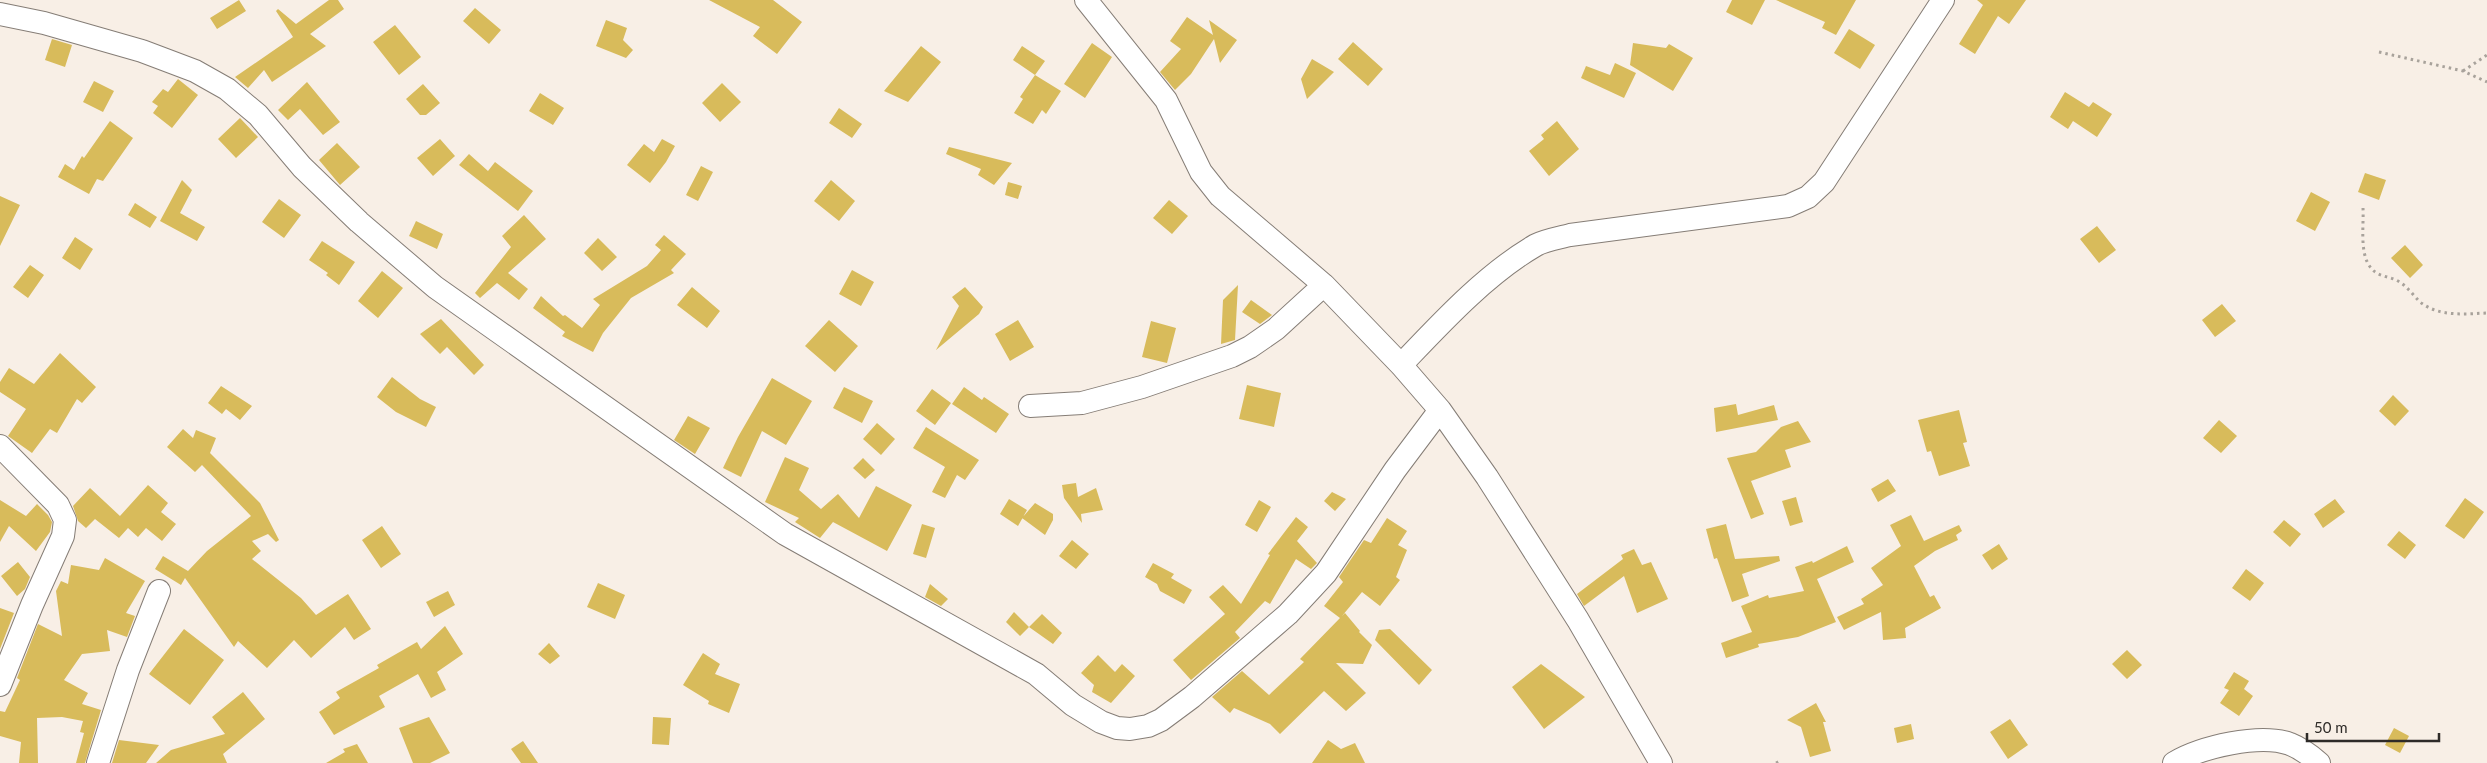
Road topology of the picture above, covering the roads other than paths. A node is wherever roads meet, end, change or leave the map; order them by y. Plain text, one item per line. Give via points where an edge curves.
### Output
1 (1086, 0) edge
2 (1943, 0) edge
3 (0, 14) edge
4 (1324, 285) junction
5 (1400, 364) junction
6 (1030, 406) dead end
7 (1440, 410) junction
8 (0, 446) edge
9 (159, 591) dead end
10 (0, 685) edge
11 (98, 763) edge
12 (1661, 763) edge
13 (2174, 763) edge
14 (2319, 763) edge

1 - 4 street via 1166,100 1201,172 1220,196
2 - 5 street via 1824,182 1808,197 1788,206 1570,236 1538,244 1457,307
3 - 7 street via 44,23 142,52 195,71 227,89 258,115 302,167 359,222 435,287 785,534 1036,674 1073,705 1117,728 1148,726 1161,720 1288,614 1326,573
4 - 5 street
4 - 6 street via 1276,329 1250,348 1232,356 1142,387 1082,403
5 - 7 street
7 - 12 street via 1548,571
8 - 10 street via 58,505 65,520 63,536
9 - 11 street via 128,670
13 - 14 street via 2215,746 2279,742 2290,744

